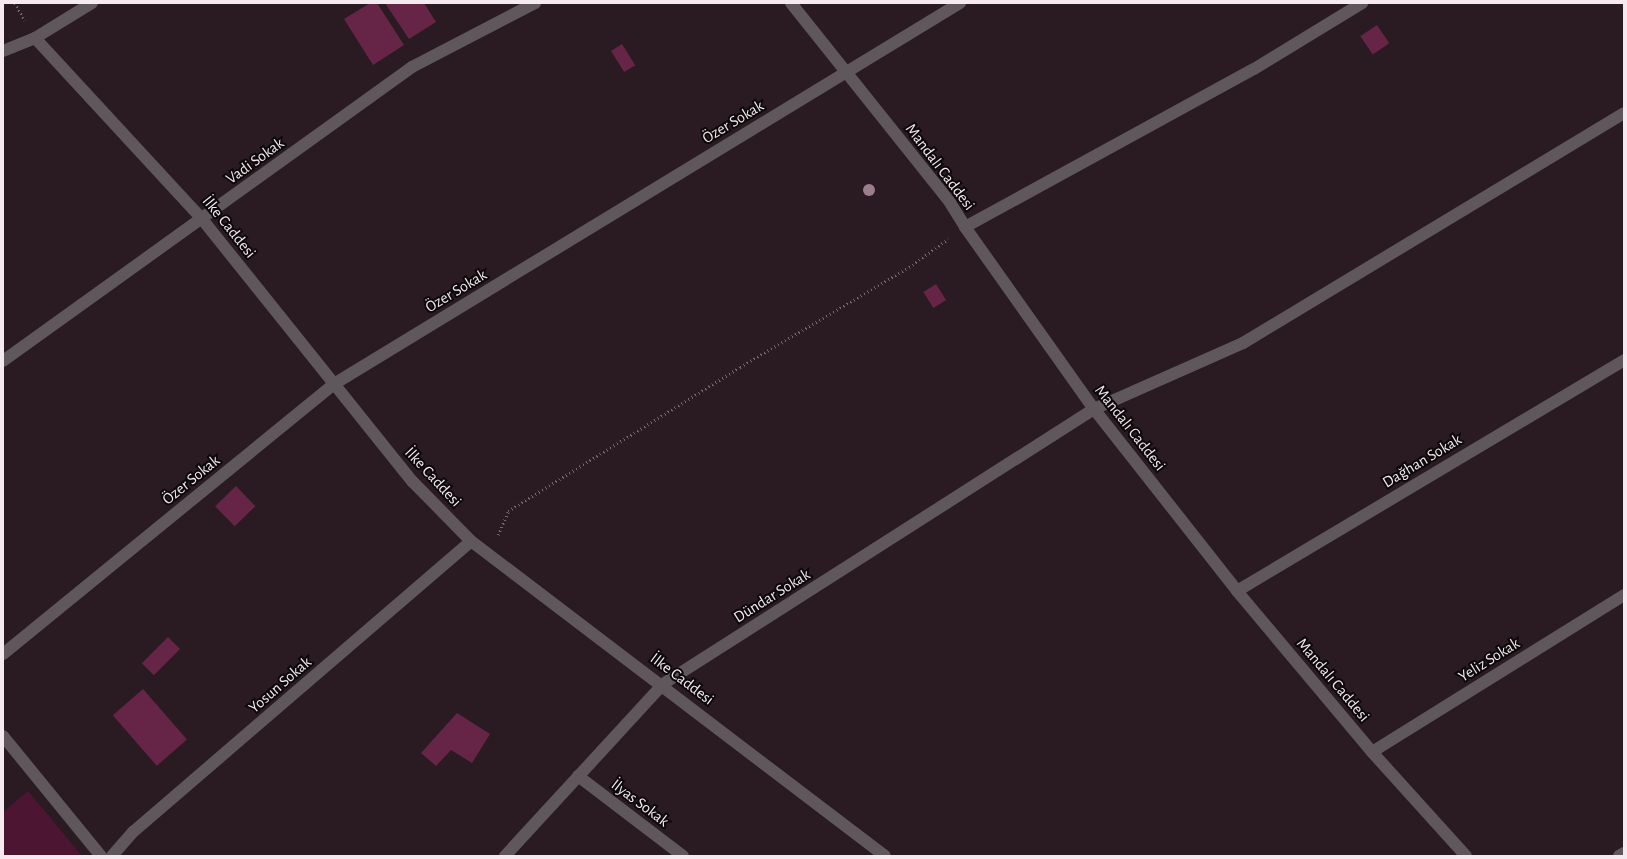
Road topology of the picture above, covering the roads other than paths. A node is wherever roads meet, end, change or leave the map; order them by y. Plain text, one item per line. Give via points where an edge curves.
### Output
1 (92, 3) edge
2 (535, 3) edge
3 (790, 3) edge
4 (960, 3) edge
5 (1362, 3) edge
6 (35, 38) junction
7 (3, 51) edge
8 (846, 72) junction
9 (1624, 113) edge
10 (202, 219) junction
11 (964, 227) junction
12 (1624, 360) edge
13 (3, 361) edge
14 (334, 384) junction
15 (1094, 410) junction
16 (471, 541) junction
17 (1237, 591) junction
18 (1624, 595) edge
19 (3, 654) edge
20 (663, 684) junction
21 (3, 736) edge
22 (1372, 752) junction
23 (578, 776) junction
24 (1624, 853) edge
25 (101, 856) edge
26 (112, 856) edge
27 (505, 856) edge
28 (683, 856) edge
29 (886, 856) edge
30 (1466, 856) edge
31 (1619, 856) edge

1 - 6 street
2 - 10 street, Vadi Sokak via 412,67
3 - 8 street, Mandalı Caddesi
4 - 8 street, Özer Sokak
5 - 11 street via 1254,69
6 - 7 street
6 - 10 street, İlke Caddesi
8 - 11 street, Mandalı Caddesi via 949,201
8 - 14 street, Özer Sokak
9 - 15 street, Dündar Sokak via 1243,343
10 - 13 street, Vadi Sokak
10 - 14 street, İlke Caddesi
11 - 15 street, Mandalı Caddesi
12 - 17 street, Dağhan Sokak
14 - 16 street, İlke Caddesi via 413,482
14 - 19 street, Özer Sokak
15 - 17 street, Mandalı Caddesi
15 - 20 street, Dündar Sokak
16 - 20 street, İlke Caddesi
16 - 26 street, Yosun Sokak via 132,832
17 - 22 street, Mandalı Caddesi
18 - 22 street, Yeliz Sokak
20 - 23 street, Dündar Sokak
20 - 29 street, İlke Caddesi
21 - 25 street
22 - 30 street, Mandalı Caddesi
23 - 27 street, Dündar Sokak
23 - 28 street, İlyas Sokak
24 - 31 street

